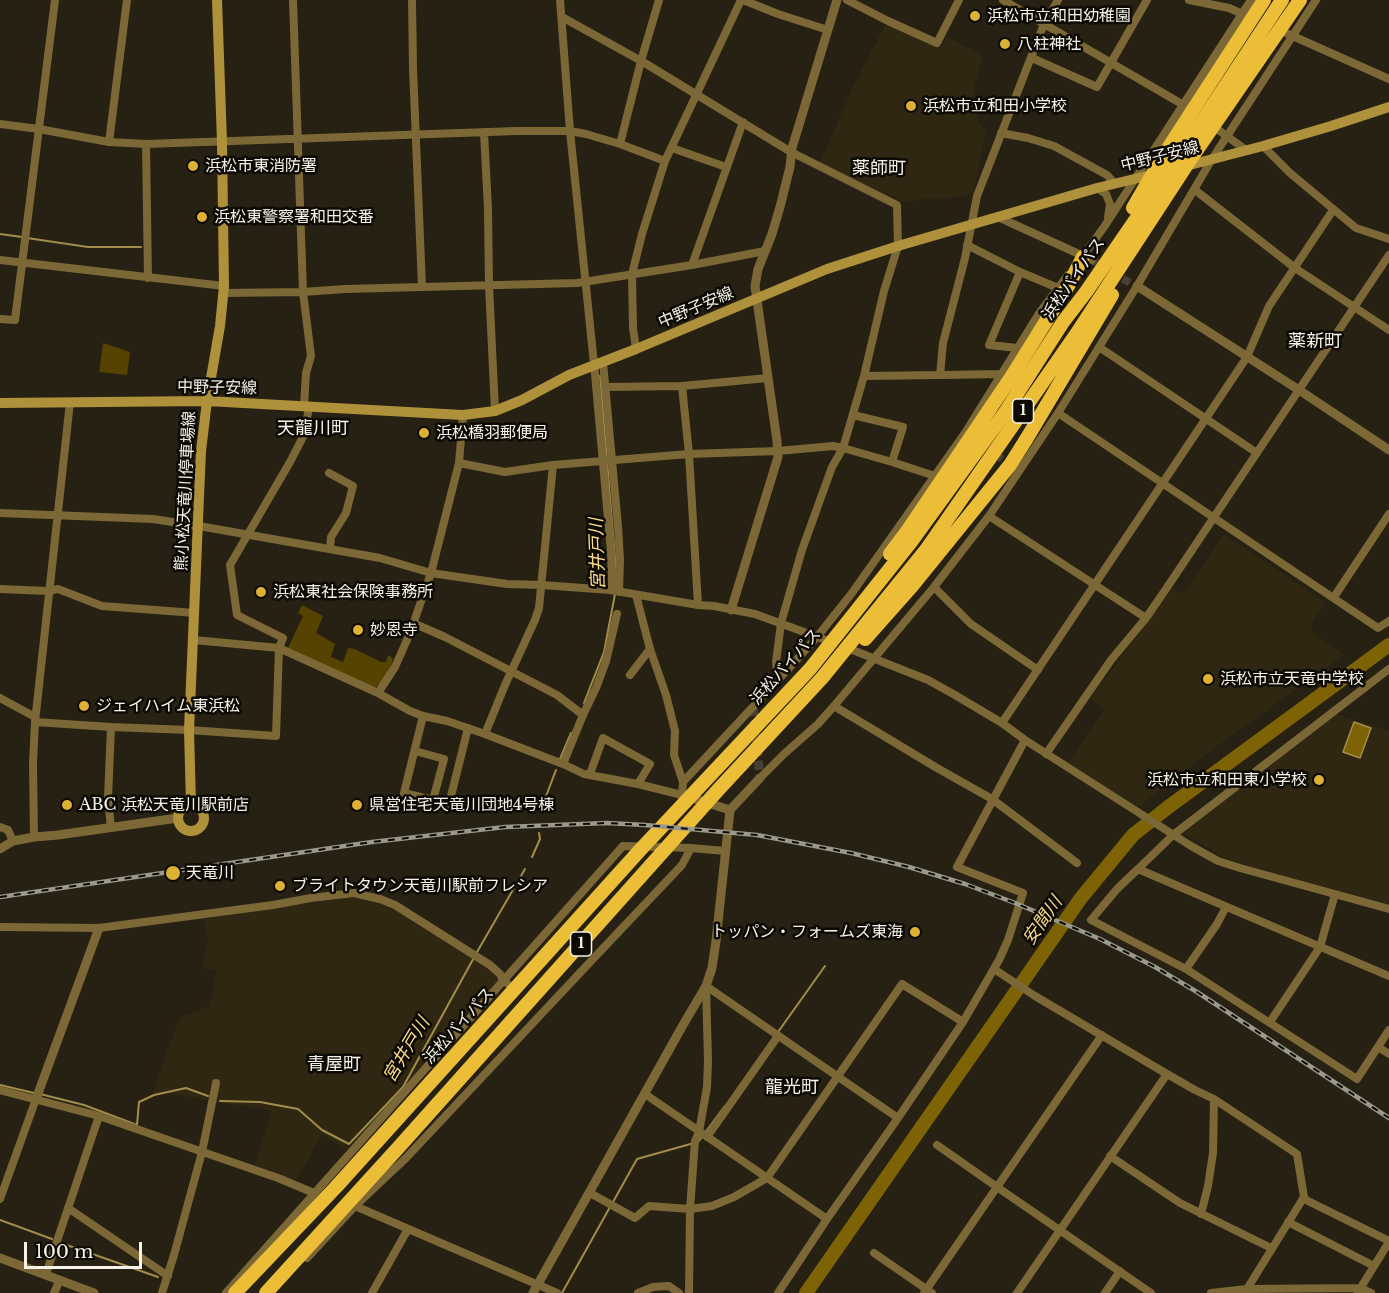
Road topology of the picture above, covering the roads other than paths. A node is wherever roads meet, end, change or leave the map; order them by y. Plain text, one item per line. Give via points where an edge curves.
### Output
1 (55, 0) edge
2 (127, 0) edge
3 (217, 0) edge
4 (293, 0) edge
5 (412, 0) edge
6 (560, 0) edge
7 (659, 0) edge
8 (742, 0) edge
9 (837, 0) edge
10 (847, 0) edge
11 (959, 0) edge
12 (1003, 0) edge
13 (1058, 0) edge
14 (1147, 0) edge
15 (1190, 0) edge
16 (1251, 0) edge
17 (1264, 0) edge
18 (1282, 0) edge
19 (1300, 0) edge
20 (1316, 0) edge
21 (1244, 15) junction
22 (562, 17) junction
23 (1044, 24) junction
24 (828, 30) junction
25 (1289, 35) junction
26 (1032, 58) junction
27 (640, 61) junction
28 (1111, 63) junction
29 (1389, 79) edge
30 (697, 94) junction
31 (1186, 106) junction
32 (1389, 106) edge
33 (743, 122) junction
34 (0, 124) edge
35 (39, 129) junction
36 (1217, 129) dead end
37 (570, 131) junction
38 (484, 132) junction
39 (1001, 133) junction
40 (416, 135) junction
41 (1227, 137) junction
42 (298, 139) junction
43 (109, 142) junction
44 (222, 142) junction
45 (146, 144) junction
46 (620, 144) junction
47 (1263, 146) junction
48 (672, 147) junction
49 (1246, 150) junction
50 (791, 152) junction
51 (1186, 156) junction
52 (1212, 159) junction
53 (665, 161) junction
54 (726, 167) junction
55 (1148, 182) junction
56 (1115, 184) junction
57 (1097, 188) junction
58 (1195, 190) junction
59 (1162, 204) junction
60 (1333, 210) junction
61 (998, 217) junction
62 (971, 225) junction
63 (1104, 227) junction
64 (1389, 239) edge
65 (967, 245) junction
66 (898, 246) junction
67 (765, 251) junction
68 (1389, 255) edge
69 (1088, 259) junction
70 (0, 260) edge
71 (22, 263) junction
72 (692, 265) junction
73 (1295, 268) junction
74 (1020, 272) junction
75 (632, 274) junction
76 (148, 278) junction
77 (585, 281) junction
78 (489, 285) junction
79 (1134, 285) junction
80 (422, 287) junction
81 (1058, 288) junction
82 (224, 289) junction
83 (303, 292) junction
84 (758, 298) junction
85 (1354, 306) junction
86 (0, 319) edge
87 (1389, 330) edge
88 (1099, 347) junction
89 (1018, 348) junction
90 (636, 349) junction
91 (1247, 357) junction
92 (598, 363) junction
93 (1002, 374) junction
94 (940, 375) junction
95 (864, 376) junction
96 (768, 378) junction
97 (682, 386) junction
98 (606, 387) junction
99 (1299, 390) junction
100 (207, 401) junction
101 (70, 402) junction
102 (0, 403) edge
103 (306, 406) junction
104 (495, 411) junction
105 (1058, 413) junction
106 (463, 415) junction
107 (853, 415) junction
108 (1206, 419) junction
109 (1043, 435) junction
110 (843, 448) junction
111 (1389, 450) edge
112 (778, 451) junction
113 (1257, 453) junction
114 (689, 454) junction
115 (607, 462) junction
116 (892, 462) junction
117 (1006, 462) junction
118 (459, 463) junction
119 (552, 465) junction
120 (329, 473) dead end
121 (935, 476) junction
122 (1163, 483) junction
123 (998, 503) junction
124 (0, 513) edge
125 (57, 514) junction
126 (1389, 514) edge
127 (989, 516) junction
128 (1215, 517) junction
129 (199, 526) junction
130 (248, 535) junction
131 (330, 549) junction
132 (431, 573) junction
133 (542, 585) junction
134 (1095, 585) junction
135 (934, 587) junction
136 (0, 589) edge
137 (48, 591) junction
138 (615, 591) junction
139 (636, 595) junction
140 (1334, 597) junction
141 (698, 605) junction
142 (731, 609) junction
143 (195, 614) junction
144 (617, 614) dead end
145 (1146, 618) junction
146 (1389, 621) edge
147 (413, 623) junction
148 (780, 623) junction
149 (838, 629) junction
150 (860, 638) junction
151 (194, 640) junction
152 (821, 645) junction
153 (279, 648) junction
154 (650, 649) junction
155 (874, 658) junction
156 (1389, 669) edge
157 (1038, 670) junction
158 (511, 672) junction
159 (630, 675) dead end
160 (778, 681) junction
161 (378, 693) junction
162 (0, 698) edge
163 (834, 706) junction
164 (581, 714) junction
165 (423, 716) junction
166 (35, 720) junction
167 (1002, 723) junction
168 (111, 727) junction
169 (468, 728) junction
170 (189, 730) junction
171 (485, 734) junction
172 (1025, 740) junction
173 (415, 751) junction
174 (1046, 754) junction
175 (563, 764) junction
176 (590, 774) junction
177 (760, 778) joint
178 (683, 782) junction
179 (638, 784) junction
180 (682, 795) junction
181 (992, 799) junction
182 (191, 804) junction
183 (448, 808) dead end
184 (730, 810) junction
185 (178, 818) junction
186 (0, 827) edge
187 (111, 828) junction
188 (1172, 834) junction
189 (34, 837) junction
190 (13, 842) junction
191 (691, 848) junction
192 (0, 849) edge
193 (725, 851) junction
194 (1077, 863) dead end
195 (1138, 869) junction
196 (1335, 894) junction
197 (1226, 907) junction
198 (1389, 909) edge
199 (0, 927) edge
200 (99, 928) junction
201 (1320, 947) junction
202 (994, 969) junction
203 (1186, 969) junction
204 (1389, 976) edge
205 (506, 982) junction
206 (706, 986) junction
207 (534, 1005) dead end
208 (542, 1013) junction
209 (963, 1022) junction
210 (1270, 1023) junction
211 (1389, 1030) edge
212 (776, 1035) junction
213 (1102, 1035) junction
214 (1378, 1047) junction
215 (1389, 1054) edge
216 (1167, 1074) junction
217 (837, 1077) junction
218 (216, 1083) dead end
219 (0, 1090) edge
220 (645, 1094) junction
221 (37, 1096) junction
222 (1214, 1099) junction
223 (99, 1116) junction
224 (898, 1118) junction
225 (699, 1132) junction
226 (707, 1137) junction
227 (937, 1145) dead end
228 (202, 1152) junction
229 (1110, 1156) junction
230 (767, 1178) junction
231 (997, 1187) junction
232 (314, 1192) junction
233 (590, 1193) junction
234 (1304, 1197) junction
235 (0, 1199) edge
236 (355, 1206) junction
237 (68, 1208) junction
238 (690, 1209) junction
239 (1201, 1214) junction
240 (827, 1219) junction
241 (1288, 1222) junction
242 (408, 1228) junction
243 (1060, 1230) junction
244 (1389, 1241) edge
245 (1271, 1248) junction
246 (874, 1253) dead end
247 (0, 1258) edge
248 (1374, 1266) junction
249 (290, 1267) junction
250 (1120, 1272) junction
251 (46, 1274) junction
252 (168, 1276) junction
253 (60, 1280) junction
254 (535, 1289) edge
255 (1247, 1289) junction
256 (1359, 1291) edge
257 (928, 1292) edge
258 (54, 1293) edge
259 (94, 1293) edge
260 (162, 1293) edge
261 (226, 1293) edge
262 (235, 1293) edge
263 (266, 1293) edge
264 (372, 1293) edge
265 (556, 1293) edge
266 (639, 1293) edge
267 (679, 1293) edge
268 (689, 1293) edge
269 (778, 1293) edge
270 (1017, 1293) edge
271 (1105, 1293) edge
272 (1151, 1293) edge
273 (1211, 1293) edge
274 (1371, 1293) edge

1 - 35 street
2 - 43 street
3 - 44 main road, 熊小松天竜川停車場線
4 - 42 street
5 - 40 street
6 - 22 street
7 - 27 street
8 - 24 street
8 - 30 street
9 - 24 street
10 - 11 street via 938,43
12 - 23 street
13 - 23 street
14 - 28 street
15 - 21 street
16 - 21 street
17 - 55 highway, 1
18 - 51 highway, 浜松バイパス / 1
19 - 51 highway, 浜松バイパス / 1
20 - 25 street
21 - 31 street
22 - 27 street
22 - 37 street
23 - 26 street
23 - 28 street
24 - 50 street
25 - 29 street
25 - 41 street
26 - 28 street via 1097,87
26 - 39 street
27 - 30 street
27 - 46 street
28 - 31 street
30 - 33 street
30 - 48 street
31 - 55 street
32 - 47 main road, 中野子安線
33 - 50 street
33 - 54 street
34 - 35 street
35 - 43 street
35 - 71 street
36 - 41 street
37 - 38 street
37 - 46 street
37 - 77 street
38 - 40 street
38 - 78 street
39 - 56 street via 1054,146 1107,175
39 - 62 street
40 - 42 street
40 - 80 street
41 - 49 street
41 - 52 street
42 - 44 street
42 - 83 street
43 - 45 street
44 - 45 street
44 - 82 main road, 熊小松天竜川停車場線
45 - 76 street
46 - 53 street
47 - 49 main road, 中野子安線
47 - 60 street
48 - 53 street
48 - 54 street
49 - 52 main road, 中野子安線
50 - 66 street via 897,205
50 - 67 street via 780,207
51 - 55 highway, 浜松バイパス / 1
51 - 59 highway, 浜松バイパス / 1 via 1179,178
52 - 55 main road, 中野子安線
52 - 58 street
53 - 75 street
54 - 72 street
55 - 56 main road, 中野子安線
55 - 63 street
55 - 149 highway, 浜松バイパス / 1 via 1086,292 1006,411 918,532
56 - 57 main road, 中野子安線
57 - 61 main road, 中野子安線
57 - 63 street via 1106,194 1110,204
58 - 73 street
58 - 79 street
59 - 117 highway, 1 via 1028,438
59 - 150 highway, 浜松バイパス / 1 via 1077,333
60 - 64 street via 1356,228
60 - 73 street
61 - 62 main road, 中野子安線
61 - 69 street
62 - 65 street
62 - 66 main road, 中野子安線
63 - 69 street
65 - 74 street
65 - 94 street via 943,343
66 - 84 main road, 中野子安線 via 826,269
66 - 95 street
67 - 72 street
67 - 84 street via 755,286
68 - 85 street
69 - 81 street
69 - 149 highway
70 - 71 street
71 - 76 street
71 - 86 street via 15,320
72 - 75 street
73 - 85 street
73 - 91 street via 1269,306
74 - 81 street
74 - 89 street via 989,345
75 - 77 street
75 - 90 street
76 - 82 street
77 - 78 street
77 - 92 street
78 - 80 street
78 - 104 street
79 - 88 street
79 - 91 street
80 - 83 street
81 - 89 street
82 - 83 street
82 - 100 main road, 熊小松天竜川停車場線
83 - 103 street via 311,356 306,373
84 - 90 main road, 中野子安線
84 - 96 street
85 - 87 street
85 - 99 street
88 - 105 street
88 - 108 street
89 - 93 street
90 - 92 main road, 中野子安線
91 - 99 street
91 - 108 street
92 - 98 street
92 - 104 main road, 中野子安線
92 - 115 street
93 - 94 street
93 - 121 street
94 - 95 street
95 - 107 street
96 - 97 street
96 - 112 street
97 - 98 street
97 - 114 street
98 - 115 street
99 - 111 street
99 - 113 street
100 - 101 main road, 中野子安線
100 - 103 main road, 中野子安線
100 - 129 main road, 熊小松天竜川停車場線
101 - 102 main road, 中野子安線
101 - 125 street
103 - 106 main road, 中野子安線
103 - 130 street via 305,433
104 - 106 main road, 中野子安線
105 - 109 street
105 - 122 street
106 - 118 street
107 - 110 street
107 - 116 street via 903,428
108 - 113 street
108 - 122 street
109 - 117 street via 1017,464
109 - 123 street
110 - 112 street
110 - 116 street
110 - 148 street via 832,467
112 - 114 street
112 - 142 street
113 - 128 street
114 - 115 street
114 - 141 street
115 - 119 street
115 - 138 street
116 - 121 street
117 - 123 street via 1010,471
117 - 150 highway via 912,585
118 - 119 street via 505,472
118 - 132 street
119 - 133 street
120 - 131 street via 353,486
121 - 152 street via 852,593
122 - 128 street
122 - 134 street
123 - 127 street
124 - 125 street
125 - 129 street via 153,519
125 - 137 street
126 - 140 street
127 - 134 street
127 - 135 street
128 - 140 street
128 - 145 street
129 - 130 street
129 - 143 main road, 熊小松天竜川停車場線
130 - 131 street
130 - 153 street via 230,566 237,615 283,638
131 - 132 street
132 - 133 street
132 - 147 street
133 - 138 street
133 - 158 street via 535,620
134 - 145 street
134 - 157 street
135 - 155 street
135 - 157 street via 971,624
136 - 137 street
137 - 143 street via 58,589 102,606
137 - 166 street
138 - 139 street
139 - 141 street
139 - 154 street
140 - 146 street via 1378,628
141 - 142 street
142 - 148 street
143 - 151 main road, 熊小松天竜川停車場線
144 - 164 street via 606,661
145 - 174 street via 1111,660
147 - 158 street
147 - 161 street via 395,667
148 - 152 street
148 - 160 street
149 - 152 highway, 浜松バイパス
150 - 249 highway, 浜松バイパス / 1 via 718,790
151 - 153 street
151 - 170 main road, 熊小松天竜川停車場線
152 - 155 street
152 - 160 street
152 - 262 highway, 浜松バイパス / 1 via 810,669
153 - 161 street
153 - 170 street via 276,736
154 - 159 street
154 - 178 street via 675,730 674,755
155 - 163 street
155 - 167 street via 928,680
156 - 188 street
157 - 167 street
158 - 164 street via 557,695
158 - 171 street
160 - 178 street
161 - 165 street
162 - 166 street
163 - 177 street
163 - 181 street
164 - 175 street
165 - 169 street
165 - 173 street
166 - 168 street
166 - 189 street
167 - 172 street
168 - 170 street
168 - 187 street
169 - 171 street
169 - 183 street
170 - 182 main road, 熊小松天竜川停車場線
171 - 175 street
172 - 174 street
172 - 181 street
173 - 173 street via 404,793 433,800 444,759
174 - 188 street
175 - 176 street
176 - 179 street
176 - 179 street via 603,738 650,764
177 - 184 street
178 - 180 street
179 - 180 street
180 - 184 street
181 - 194 street
181 - 202 street via 957,867 1023,893
182 - 185 main road via 180,810
182 - 185 main road, 熊小松天竜川停車場線 via 204,813 199,828 188,830
184 - 193 street
185 - 187 street
186 - 190 street via 8,830
187 - 189 street
188 - 195 street
188 - 196 street via 1218,861
189 - 190 street
190 - 192 street
191 - 193 street
191 - 205 street via 623,846
191 - 208 street via 681,865
193 - 206 street via 716,941
195 - 197 street
195 - 203 street via 1091,920
196 - 198 street
196 - 201 street
197 - 201 street
197 - 203 street
199 - 200 street
200 - 205 street via 354,893 395,905 500,974
200 - 221 street
201 - 204 street
201 - 210 street
202 - 209 street
202 - 213 street
203 - 210 street
205 - 232 street
206 - 212 street
206 - 220 street
206 - 225 street via 707,1087
207 - 208 street
208 - 236 street via 406,1158
209 - 217 street via 902,984
209 - 224 street
210 - 214 street via 1357,1079
211 - 214 street
212 - 217 street
212 - 226 street
213 - 216 street
213 - 231 street
214 - 215 street
216 - 222 street
216 - 229 street
217 - 224 street
217 - 230 street
218 - 228 street
219 - 221 street
220 - 225 street
220 - 233 street
221 - 223 street
221 - 235 street
222 - 234 street via 1297,1154
222 - 239 street via 1213,1153
223 - 228 street
223 - 237 street
224 - 240 street
225 - 226 street
225 - 238 street
226 - 230 street
227 - 231 street
228 - 232 street
228 - 252 street
229 - 239 street
229 - 243 street
230 - 238 street via 712,1206
230 - 240 street
231 - 243 street
231 - 257 street
232 - 261 street
233 - 238 street via 635,1218 650,1206
233 - 254 street
234 - 241 street
234 - 244 street
236 - 242 street
236 - 249 street via 305,1260
237 - 251 street
237 - 252 street
238 - 268 street
239 - 245 street
240 - 269 street
241 - 245 street
241 - 248 street
242 - 254 street
242 - 264 street
243 - 250 street
243 - 270 street
244 - 248 street
245 - 255 street
246 - 257 street
247 - 251 street
248 - 256 street
249 - 263 highway, 浜松バイパス / 1
250 - 271 street
250 - 272 street
251 - 253 street
252 - 260 street
253 - 258 street
253 - 259 street
254 - 265 street
255 - 256 street
255 - 273 street
256 - 274 street
266 - 267 street via 669,1286

